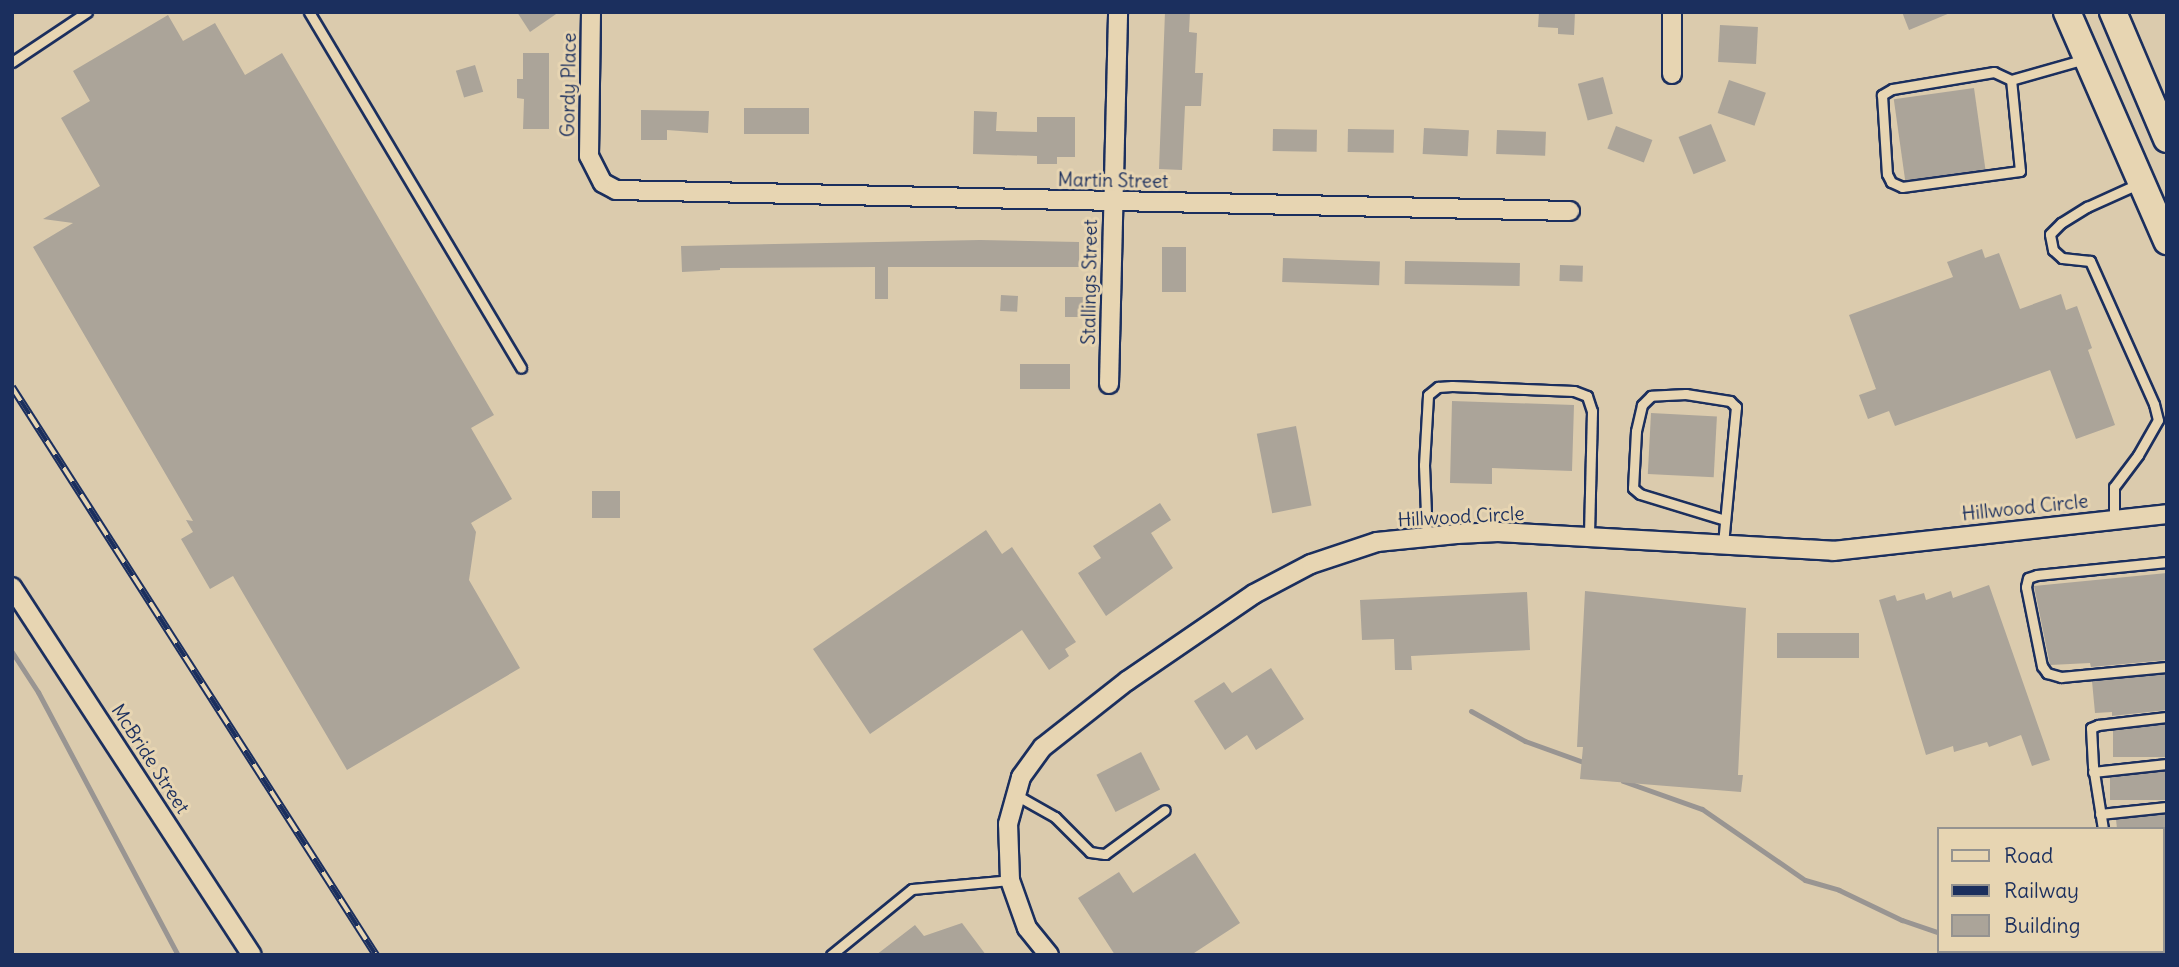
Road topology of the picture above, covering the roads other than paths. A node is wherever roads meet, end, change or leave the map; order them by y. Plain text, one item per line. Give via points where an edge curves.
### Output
1 (88, 12) edge
2 (309, 12) edge
3 (591, 12) edge
4 (1118, 12) edge
5 (1672, 12) edge
6 (2067, 12) edge
7 (2113, 12) edge
8 (2086, 59) junction
9 (12, 62) edge
10 (1672, 74) dead end
11 (2011, 80) junction
12 (2167, 139) edge
13 (2141, 183) junction
14 (656, 192) joint
15 (1112, 202) junction
16 (1570, 211) dead end
17 (2167, 241) edge
18 (521, 368) dead end
19 (1109, 384) dead end
20 (2167, 514) edge
21 (2114, 519) junction
22 (1725, 520) junction
23 (1426, 537) junction
24 (1589, 537) junction
25 (1723, 544) junction
26 (2167, 562) edge
27 (12, 587) edge
28 (2167, 667) edge
29 (2167, 716) edge
30 (2167, 764) edge
31 (2093, 772) junction
32 (1016, 795) junction
33 (2167, 807) edge
34 (1165, 810) dead end
35 (2100, 814) junction
36 (2103, 827) edge
37 (1010, 880) junction
38 (252, 955) edge
39 (831, 955) edge
40 (1049, 955) edge

1 - 9 lane
2 - 18 lane
3 - 14 street, Gordy Place via 589,156 603,184 616,190
4 - 15 street, Stallings Street
5 - 10 street
6 - 8 main road
7 - 12 main road
8 - 11 lane
8 - 13 main road
11 - 11 lane via 2020,171 1902,187 1891,182 1882,96 1892,89 1994,72
13 - 17 main road
13 - 21 lane via 2087,207 2050,234 2053,250 2062,258 2090,261 2158,420 2114,487
14 - 15 street, Martin Street
15 - 16 street, Martin Street
15 - 19 street, Stallings Street
20 - 21 street, Hillwood Circle
21 - 25 street, Hillwood Circle via 1833,551
22 - 22 lane via 1736,407 1730,401 1686,394 1651,396 1642,405 1636,431 1633,488
22 - 25 lane
23 - 24 street, Hillwood Circle via 1498,532
23 - 24 lane via 1428,395 1438,387 1452,386 1574,391 1587,397 1592,411
23 - 32 street, Hillwood Circle via 1364,546 1311,564 1254,594 1127,681 1043,747 1021,778
24 - 25 street, Hillwood Circle
26 - 28 lane via 2037,575 2028,578 2026,587 2047,673 2061,677
27 - 38 street, McBride Street
29 - 31 lane via 2091,728
30 - 31 lane
31 - 35 lane
32 - 34 lane via 1055,817 1090,852 1105,854
32 - 37 street, Hillwood Circle via 1008,824
33 - 35 lane
35 - 36 lane
37 - 39 lane via 912,889
37 - 40 street, Hillwood Circle via 1027,928

